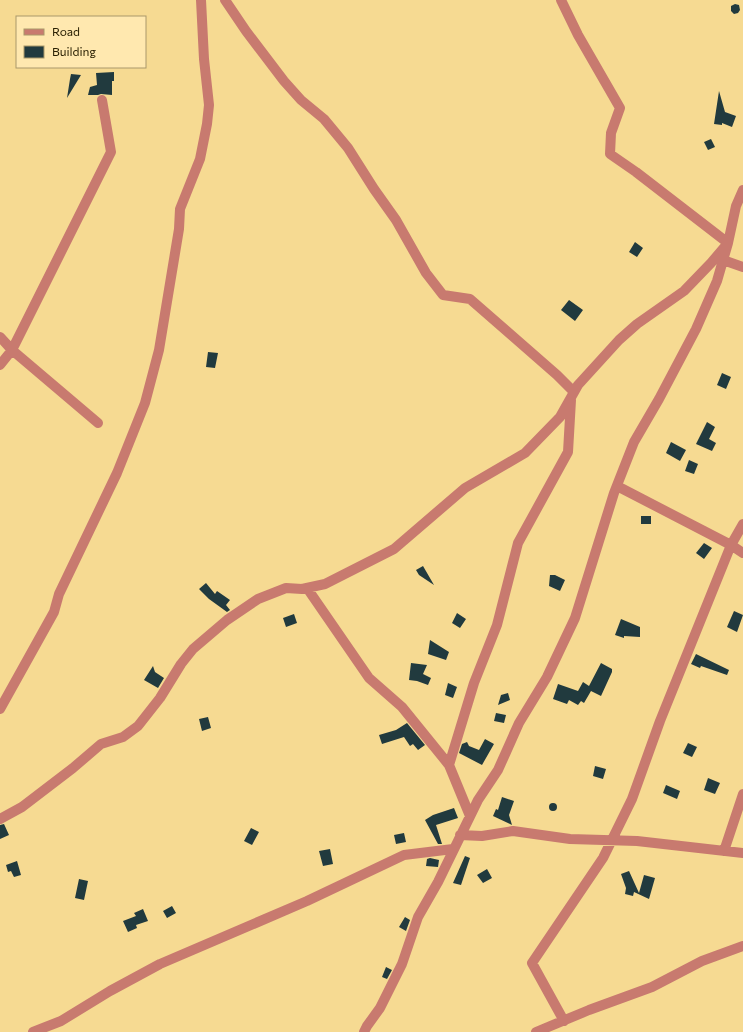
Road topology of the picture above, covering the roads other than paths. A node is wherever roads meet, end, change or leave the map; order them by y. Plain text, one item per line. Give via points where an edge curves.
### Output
1 (201, 0) edge
2 (225, 0) edge
3 (561, 0) edge
4 (102, 100) dead end
5 (743, 190) edge
6 (728, 243) junction
7 (723, 260) junction
8 (743, 267) edge
9 (0, 337) edge
10 (12, 350) junction
11 (0, 365) edge
12 (573, 394) junction
13 (98, 423) dead end
14 (616, 486) junction
15 (743, 524) edge
16 (731, 545) junction
17 (743, 553) edge
18 (307, 588) junction
19 (0, 709) edge
20 (449, 765) junction
21 (743, 794) edge
22 (470, 816) junction
23 (0, 819) edge
24 (460, 835) junction
25 (612, 840) junction
26 (453, 849) junction
27 (724, 851) junction
28 (743, 853) edge
29 (743, 946) edge
30 (564, 1020) junction
31 (33, 1032) edge
32 (364, 1032) edge
33 (536, 1032) edge

1 - 19 street via 209,105 207,124 200,159 180,209 159,350 145,403 117,473 59,594 54,612
2 - 12 street via 284,81 348,148 396,220 426,273 443,295 470,299 557,375
3 - 6 street via 620,108 610,133 610,154
4 - 10 street via 111,152
5 - 6 street via 736,206
6 - 7 street
6 - 12 street via 684,291 618,340
7 - 8 street
7 - 14 street via 717,281 696,329 634,442
9 - 10 street
10 - 11 street
10 - 13 street
12 - 18 street via 560,417 525,453 465,488 394,549 324,584
12 - 20 street via 568,452 518,543 497,625 474,683
14 - 16 street
14 - 22 street via 574,618 547,677 519,723 498,770
15 - 16 street
16 - 17 street
16 - 25 street via 660,721 632,799
18 - 20 street via 369,678 402,707
18 - 23 street via 286,588 258,599 227,620 193,649 138,726 123,737 101,744 22,807
20 - 22 street
21 - 27 street
22 - 24 street
24 - 25 street via 482,836 513,831 570,839
24 - 26 street
25 - 27 street
25 - 30 street via 603,858 532,963
26 - 31 street via 404,855 307,901 160,964 62,1021
26 - 32 street via 418,917 402,964 380,1008
27 - 28 street
29 - 30 street via 702,960 652,987
30 - 33 street

